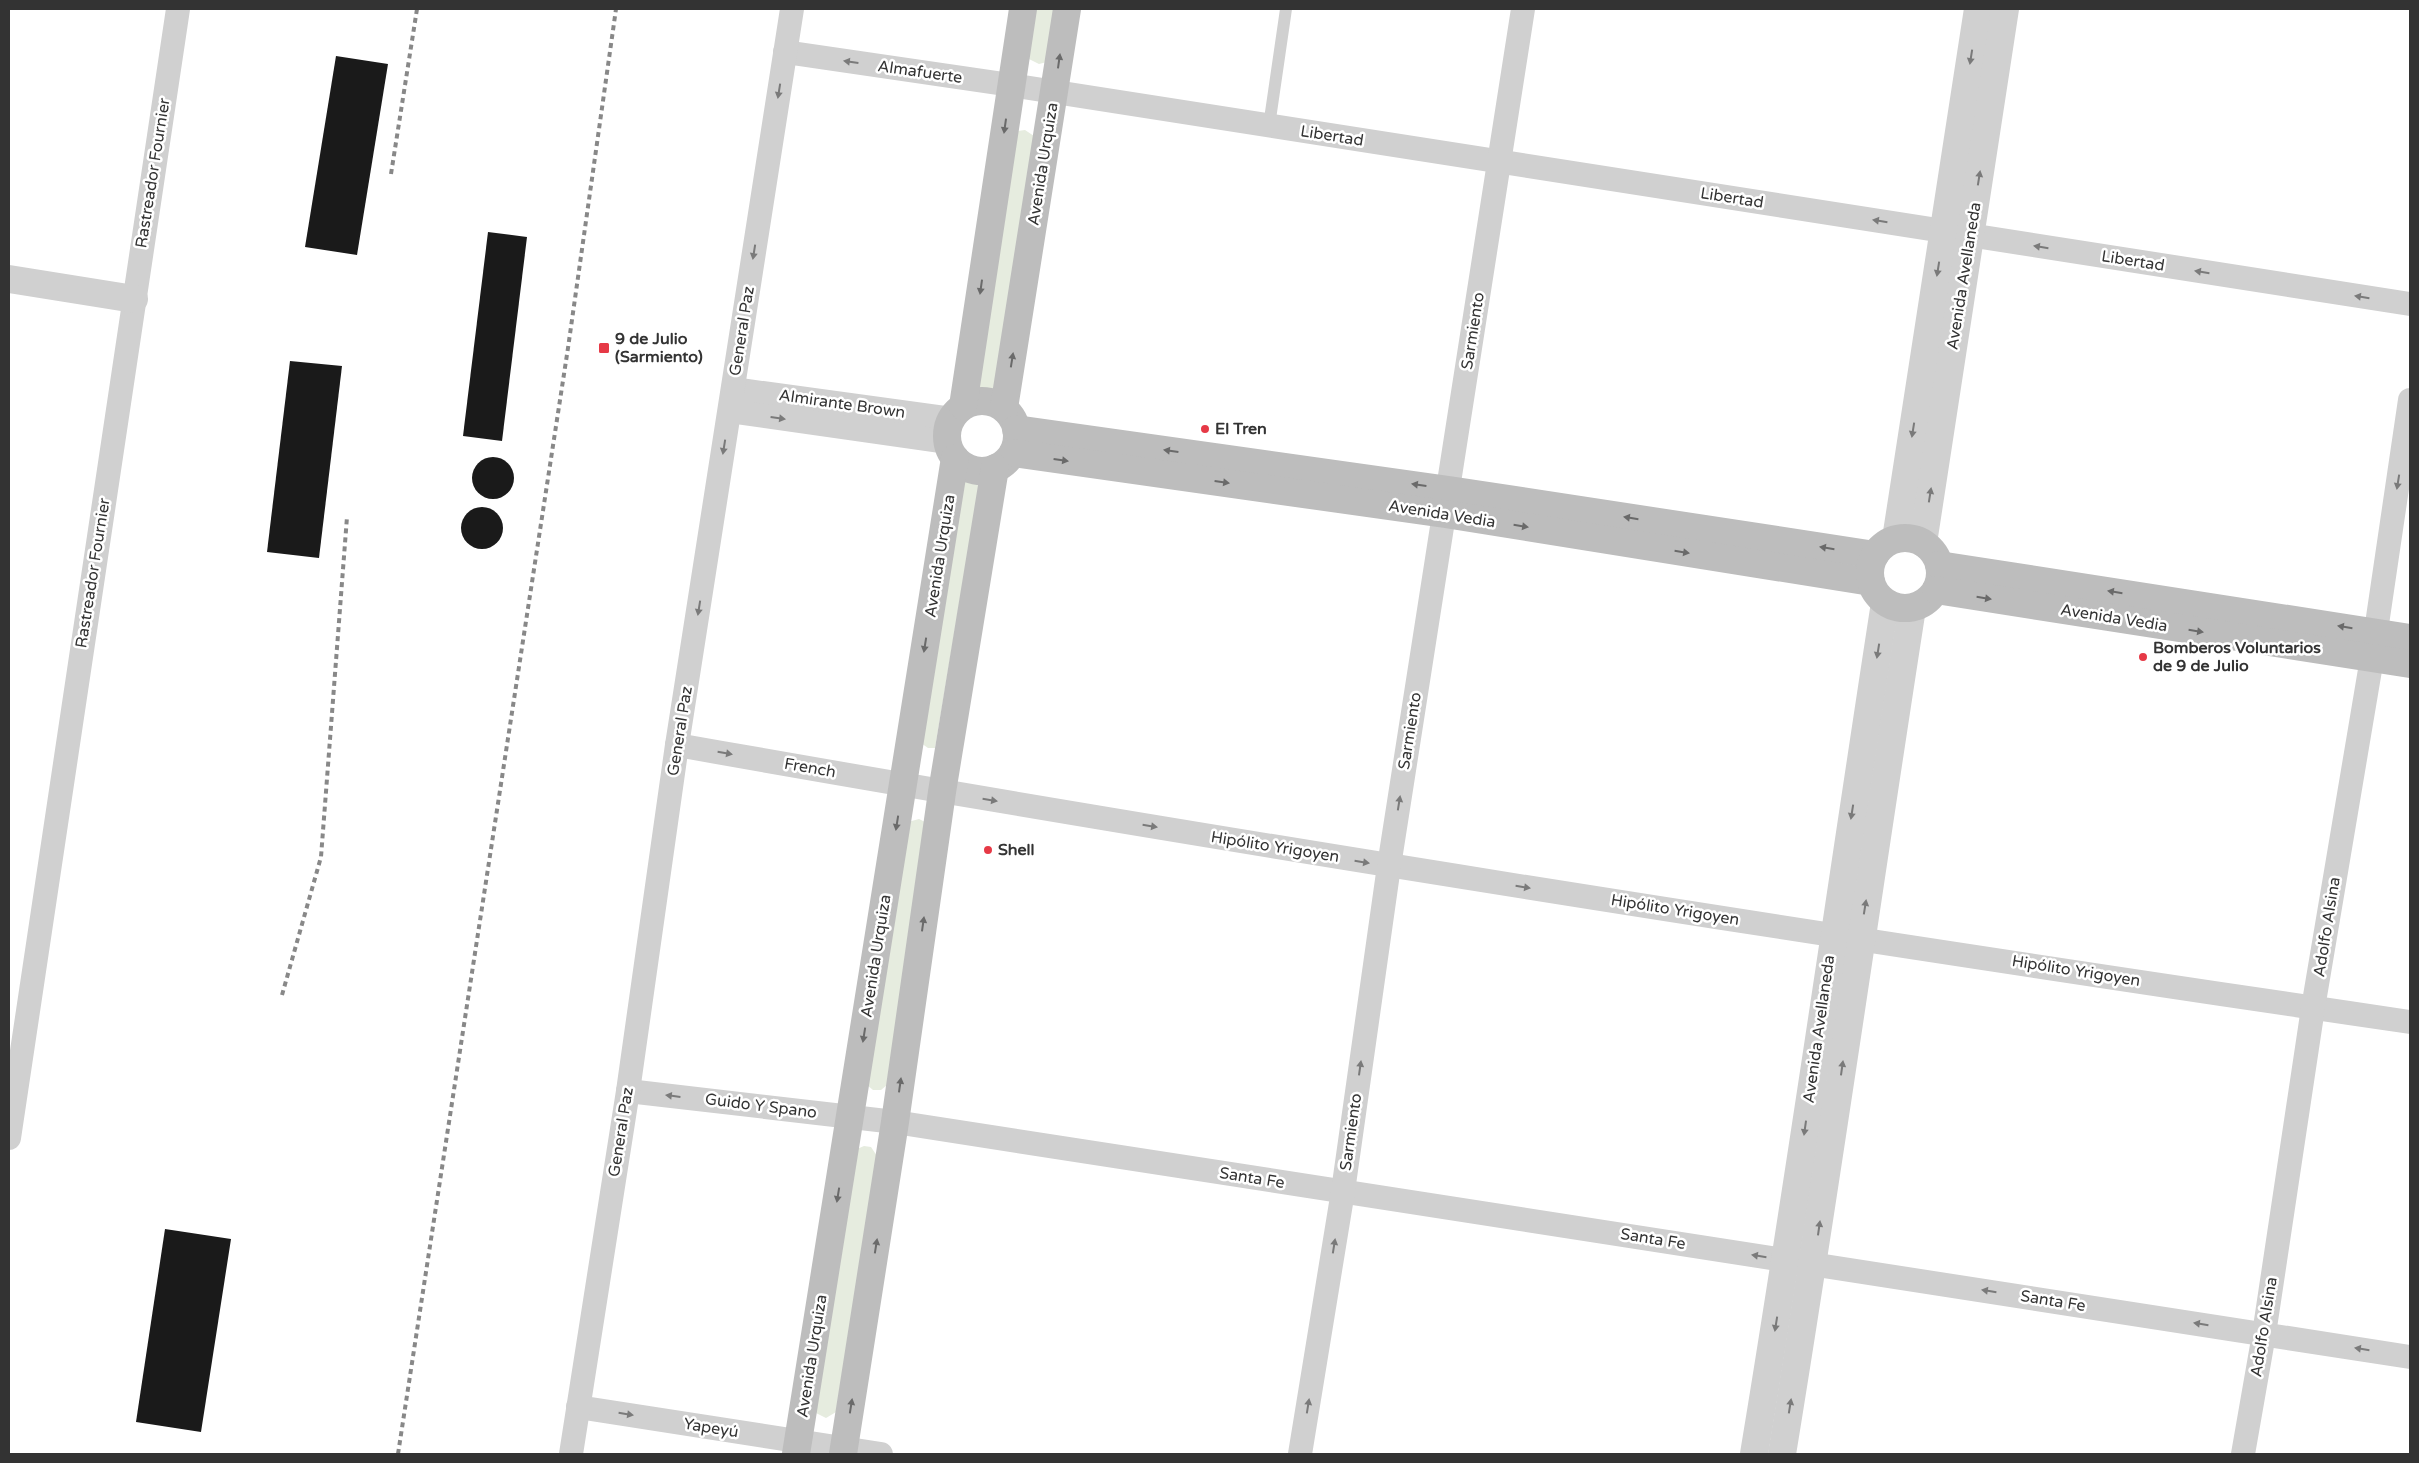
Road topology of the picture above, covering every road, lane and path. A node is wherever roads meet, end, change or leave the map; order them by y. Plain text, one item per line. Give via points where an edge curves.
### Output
1 (178, 9) edge
2 (792, 9) edge
3 (1023, 9) edge
4 (1067, 9) edge
5 (1286, 9) edge
6 (1523, 9) edge
7 (1978, 9) edge
8 (2005, 9) edge
9 (785, 52) junction
10 (1011, 86) junction
11 (1055, 93) junction
12 (1269, 126) junction
13 (1499, 162) junction
14 (1944, 231) junction
15 (1970, 236) junction
16 (9, 279) edge
17 (134, 299) junction
18 (2410, 304) edge
19 (732, 400) junction
20 (2410, 400) edge
21 (954, 431) junction
22 (1007, 440) junction
23 (1447, 502) junction
24 (1922, 543) junction
25 (1885, 547) junction
26 (1938, 578) junction
27 (1878, 592) junction
28 (1912, 608) junction
29 (2410, 638) edge
30 (2373, 645) junction
31 (2410, 664) edge
32 (677, 745) junction
33 (903, 785) junction
34 (942, 792) junction
35 (1389, 866) junction
36 (1833, 934) junction
37 (1860, 938) junction
38 (2313, 1008) junction
39 (2410, 1022) edge
40 (628, 1091) junction
41 (851, 1117) junction
42 (895, 1122) junction
43 (9, 1138) edge
44 (1342, 1192) junction
45 (1786, 1260) junction
46 (1813, 1264) junction
47 (2264, 1334) junction
48 (2410, 1356) edge
49 (578, 1407) junction
50 (797, 1448) edge
51 (844, 1451) edge
52 (571, 1454) edge
53 (881, 1454) edge
54 (1300, 1454) edge
55 (1754, 1454) edge
56 (1782, 1454) edge
57 (2243, 1454) edge

1 - 17 street, Rastreador Fournier
2 - 9 street, General Paz
3 - 10 main road, Avenida Urquiza
11 -> 4 main road, Avenida Urquiza
5 - 12 lane
6 - 13 street, Sarmiento
7 -> 14 street, Avenida Avellaneda
15 -> 8 street, Avenida Avellaneda
10 -> 9 street, Almafuerte
9 -> 19 street, General Paz
10 - 11 street, Almafuerte
10 -> 21 main road, Avenida Urquiza
11 - 12 street, Libertad
22 -> 11 main road, Avenida Urquiza
12 - 13 street, Libertad
14 -> 13 street, Libertad
13 - 23 street, Sarmiento
14 - 15 street, Libertad
14 -> 25 street, Avenida Avellaneda
18 -> 15 street, Libertad
24 -> 15 street, Avenida Avellaneda
16 - 17 street
17 - 43 street, Rastreador Fournier
19 - 21 street, Almirante Brown
19 -> 32 street, General Paz
20 -> 30 street, Adolfo Alsina
21 - 22 main road via 974,470
21 - 22 main road via 980,400 991,402
21 -> 33 main road, Avenida Urquiza
22 - 23 main road, Avenida Vedia
22 - 34 main road, Avenida Urquiza
25 -> 23 main road, Avenida Vedia
23 -> 27 main road, Avenida Vedia
35 -> 23 street, Sarmiento
24 - 25 main road via 1905,538
24 - 26 main road via 1936,556
25 - 27 main road via 1871,563
26 - 28 main road via 1926,602
26 - 30 main road, Avenida Vedia
27 - 28 main road via 1903,609
27 -> 36 street, Avenida Avellaneda
37 -> 28 street, Avenida Avellaneda
29 - 30 main road, Avenida Vedia
30 - 31 main road, Avenida Vedia
30 - 38 street, Adolfo Alsina
32 -> 33 street, French
32 - 40 street, General Paz
33 - 34 street, French
33 -> 41 main road, Avenida Urquiza
34 -> 35 street, Hipólito Yrigoyen
42 -> 34 main road, Avenida Urquiza
35 -> 36 street, Hipólito Yrigoyen
44 -> 35 street, Sarmiento
36 - 37 street, Hipólito Yrigoyen
36 -> 45 street, Avenida Avellaneda
37 - 38 street, Hipólito Yrigoyen
46 -> 37 street, Avenida Avellaneda
38 - 39 street, Hipólito Yrigoyen
38 - 47 street, Adolfo Alsina
41 -> 40 street, Guido Y Spano
40 - 49 street, General Paz
41 - 42 street, Guido Y Spano
41 -> 50 main road, Avenida Urquiza
42 - 44 street, Santa Fe
51 -> 42 main road, Avenida Urquiza
45 -> 44 street, Santa Fe
54 -> 44 street, Sarmiento
45 - 46 street, Santa Fe
45 -> 55 street, Avenida Avellaneda
47 -> 46 street, Santa Fe
56 -> 46 street, Avenida Avellaneda
48 -> 47 street, Santa Fe
47 - 57 street, Adolfo Alsina
49 -> 50 street, Yapeyú
49 - 52 street, General Paz
50 - 51 street, Yapeyú
51 - 53 street, Yapeyú

